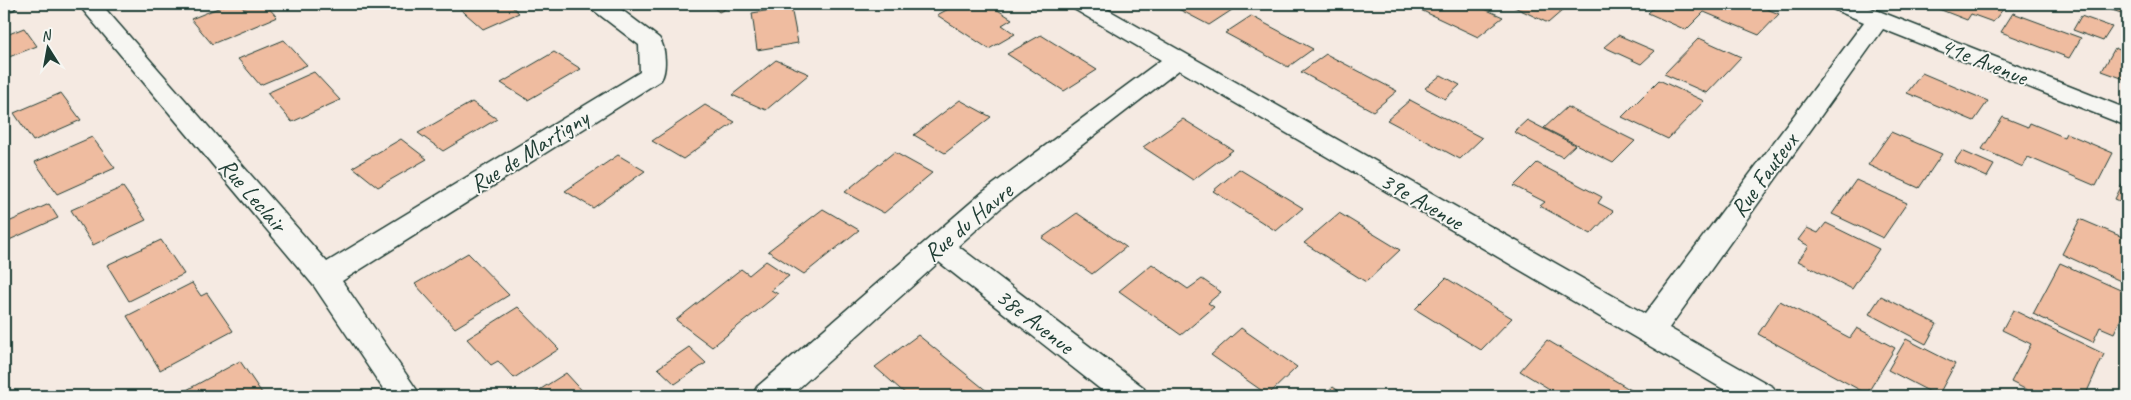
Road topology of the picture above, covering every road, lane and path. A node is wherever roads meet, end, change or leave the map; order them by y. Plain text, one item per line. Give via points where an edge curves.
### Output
1 (89, 4) edge
2 (600, 4) edge
3 (1082, 4) edge
4 (1841, 4) edge
5 (1878, 19) junction
6 (1177, 60) junction
7 (2127, 118) edge
8 (938, 246) junction
9 (324, 278) junction
10 (1649, 332) junction
11 (405, 396) edge
12 (768, 396) edge
13 (1132, 396) edge
14 (1762, 396) edge

1 - 9 street, Rue Leclair
2 - 9 street, Rue de Martigny via 651,42 652,75
3 - 6 street, 39e Avenue
4 - 5 street, 41e Avenue
5 - 7 street, 41e Avenue
5 - 10 street, Rue Fauteux
6 - 8 street, Rue du Havre via 993,200
6 - 10 street, 39e Avenue
8 - 12 street, Rue du Havre
8 - 13 street, 38e Avenue
9 - 11 street, Rue Leclair
10 - 14 street, 39e Avenue

